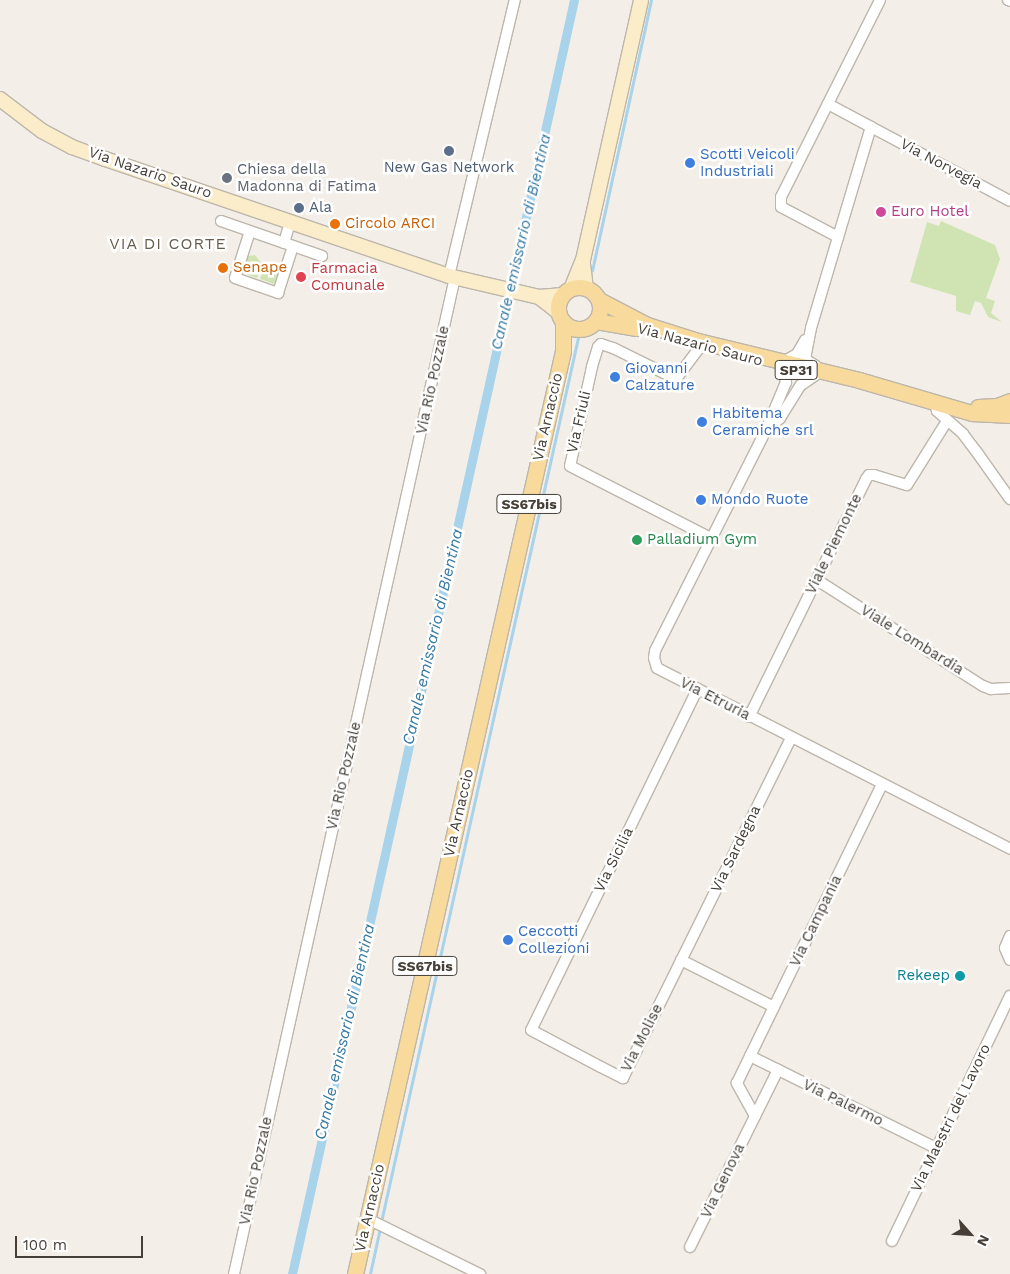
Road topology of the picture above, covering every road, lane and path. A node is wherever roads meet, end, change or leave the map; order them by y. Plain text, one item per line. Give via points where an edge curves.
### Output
1 (515, 0) edge
2 (640, 0) edge
3 (880, 0) edge
4 (0, 99) edge
5 (828, 104) junction
6 (871, 127) junction
7 (1010, 201) edge
8 (221, 221) dead end
9 (290, 222) junction
10 (250, 231) junction
11 (838, 237) junction
12 (288, 244) junction
13 (322, 256) dead end
14 (452, 277) junction
15 (574, 291) junction
16 (536, 296) junction
17 (599, 300) junction
18 (566, 321) junction
19 (596, 321) junction
20 (811, 328) junction
21 (700, 348) junction
22 (783, 364) junction
23 (816, 375) junction
24 (843, 376) junction
25 (892, 391) junction
26 (1010, 401) edge
27 (935, 403) junction
28 (957, 408) junction
29 (1010, 415) edge
30 (947, 421) junction
31 (766, 430) junction
32 (1010, 499) edge
33 (711, 538) junction
34 (817, 580) junction
35 (1010, 688) edge
36 (697, 690) junction
37 (749, 717) junction
38 (791, 738) junction
39 (882, 785) junction
40 (1010, 849) edge
41 (1010, 936) edge
42 (681, 960) junction
43 (1010, 960) edge
44 (1010, 996) edge
45 (774, 1007) junction
46 (530, 1030) joint
47 (750, 1056) junction
48 (778, 1070) junction
49 (755, 1116) junction
50 (936, 1148) junction
51 (376, 1223) junction
52 (892, 1241) dead end
53 (690, 1247) dead end
54 (234, 1274) edge
55 (355, 1274) edge
56 (480, 1274) edge

1 - 14 street, Via Rio Pozzale
2 - 15 main road, SS67bis
3 - 5 street
4 - 9 main road, Via Nazario Sauro via 35,127 72,147
5 - 6 street, Via Norvegia
5 - 11 street via 781,198 781,206
6 - 7 street, Via Norvegia
6 - 11 street
8 - 10 street
9 - 12 street
9 - 14 main road, Via Nazario Sauro
10 - 12 street
10 - 12 street via 235,278 278,293
11 - 20 street
12 - 13 street
14 - 16 main road, Via Nazario Sauro
14 - 54 street, Via Rio Pozzale
15 - 16 main road, Via Nazario Sauro
15 - 17 main road via 594,293
15 - 18 main road, SS67bis via 559,301
16 - 18 main road, Via Nazario Sauro
17 - 19 main road via 600,312
17 - 22 main road, Via Nazario Sauro / SP31 via 623,314 672,333
18 - 19 main road via 585,329
18 - 51 main road, Via Arnaccio / SS67bis via 563,351
19 - 21 main road, Via Nazario Sauro / SP31 via 626,325
20 - 22 street via 797,354
20 - 24 street via 806,361
21 - 22 main road, Via Nazario Sauro / SP31
21 - 33 street, Via Friuli via 676,379 601,344 592,367 570,466
22 - 23 main road, Via Nazario Sauro / SP31
22 - 24 main road, Via Nazario Sauro / SP31
22 - 31 street, Via Etruria via 786,382
23 - 25 main road, Via Nazario Sauro / SP31
23 - 31 street, Via Etruria via 801,385 780,418
24 - 25 main road, Via Nazario Sauro / SP31
25 - 27 main road, Via Nazario Sauro / SP31
26 - 28 main road, Via Nazario Sauro via 988,407
27 - 28 main road, Via Nazario Sauro / SP31
27 - 30 street via 937,411
28 - 29 main road, Via Nazario Sauro / SP31 via 981,415
30 - 32 street via 969,441
30 - 34 street, Viale Piemonte via 907,485 869,475
31 - 33 street, Via Etruria
33 - 36 street, Via Etruria via 654,654 660,671
34 - 35 street, Viale Lombardia via 987,688
34 - 37 street, Viale Piemonte
36 - 37 street, Via Etruria
36 - 46 street, Via Sicilia
37 - 38 street, Via Etruria
38 - 39 street, Via Etruria
38 - 42 street, Via Sardegna
39 - 40 street, Via Etruria
39 - 45 street, Via Campania
41 - 43 street via 1005,948
42 - 45 street
42 - 46 street, Via Molise via 623,1078
44 - 50 street, Via Maestri del Lavoro
45 - 47 street, Via Campania
47 - 48 street, Via Palermo
47 - 49 street via 737,1084
48 - 49 street, Via Genova
48 - 50 street, Via Palermo
49 - 53 street, Via Genova
50 - 52 street, Via Maestri del Lavoro
51 - 55 main road, Via Arnaccio / SS67bis
51 - 56 street

